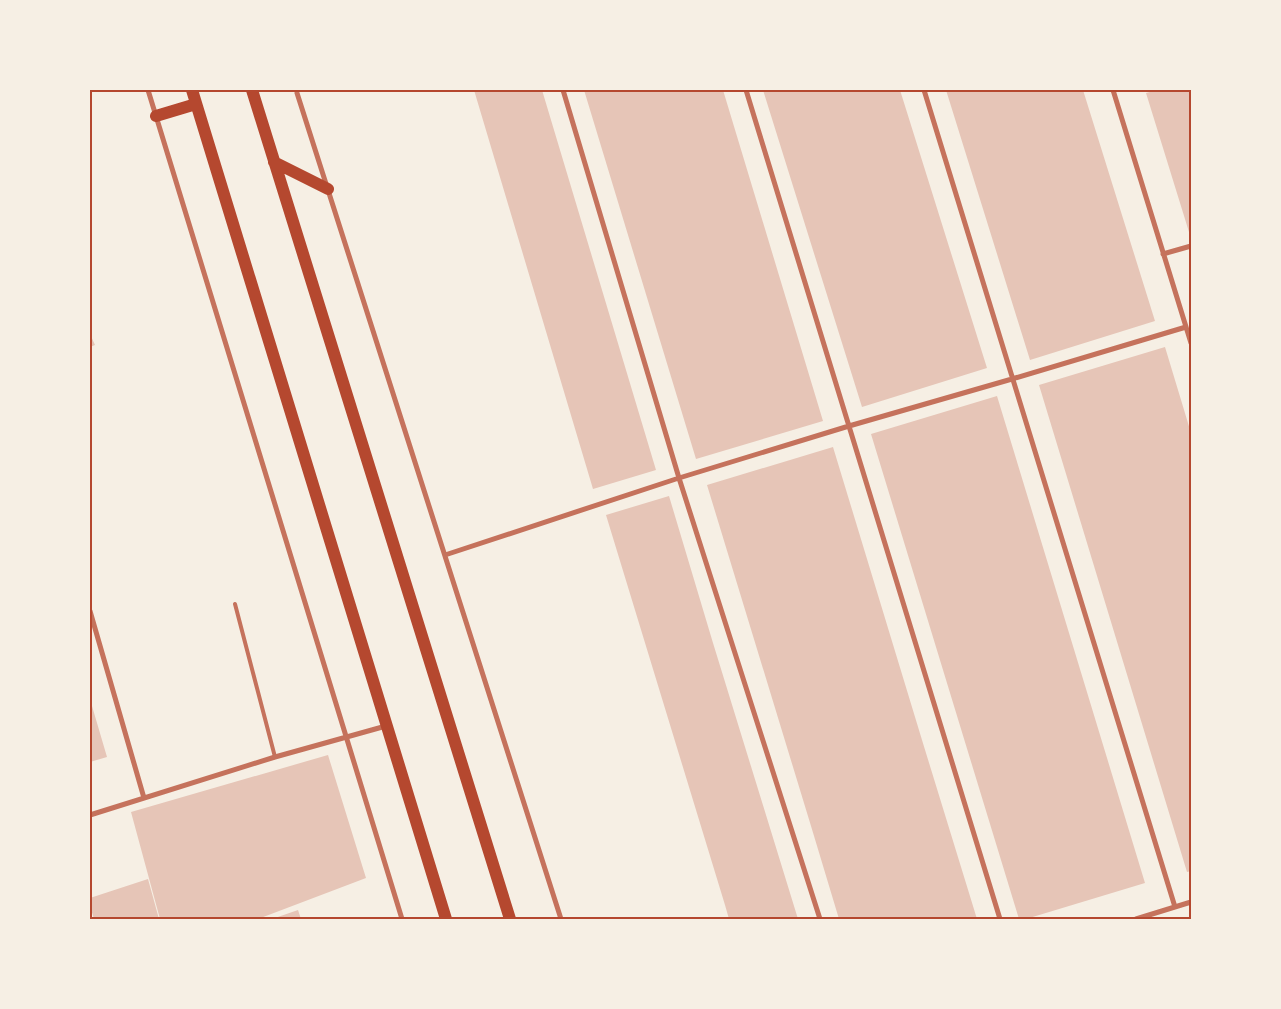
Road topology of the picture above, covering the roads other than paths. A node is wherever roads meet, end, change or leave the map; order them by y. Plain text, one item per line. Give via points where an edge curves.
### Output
1 (148, 90) edge
2 (192, 90) edge
3 (252, 90) edge
4 (563, 90) edge
5 (746, 90) edge
6 (924, 90) edge
7 (1115, 90) edge
8 (297, 92) dead end
9 (196, 104) junction
10 (156, 116) junction
11 (274, 162) junction
12 (328, 189) junction
13 (1191, 246) edge
14 (1163, 254) junction
15 (1186, 327) junction
16 (1191, 343) edge
17 (1012, 379) junction
18 (849, 426) junction
19 (680, 478) junction
20 (444, 555) junction
21 (235, 604) dead end
22 (90, 610) edge
23 (387, 725) junction
24 (346, 738) junction
25 (275, 757) junction
26 (144, 798) junction
27 (90, 815) edge
28 (1191, 902) edge
29 (1175, 907) junction
30 (402, 919) edge
31 (446, 919) edge
32 (510, 919) edge
33 (561, 919) edge
34 (820, 919) edge
35 (1000, 919) edge
36 (1136, 919) edge

1 - 10 street
2 - 9 main road
3 - 11 main road
4 - 19 street
5 - 18 street
6 - 17 street
7 - 14 street
8 - 12 street
9 - 10 main road
9 - 23 main road
10 - 24 street
11 - 12 main road
11 - 32 main road
12 - 20 street
13 - 14 street
14 - 15 street
15 - 16 street
15 - 17 street
17 - 18 street
17 - 29 street
18 - 19 street
18 - 35 street
19 - 20 street
19 - 34 street
20 - 33 street
21 - 25 lane
22 - 26 street
23 - 24 street
23 - 31 main road
24 - 25 street
24 - 30 street
25 - 26 street
26 - 27 street
28 - 29 street
29 - 36 street

